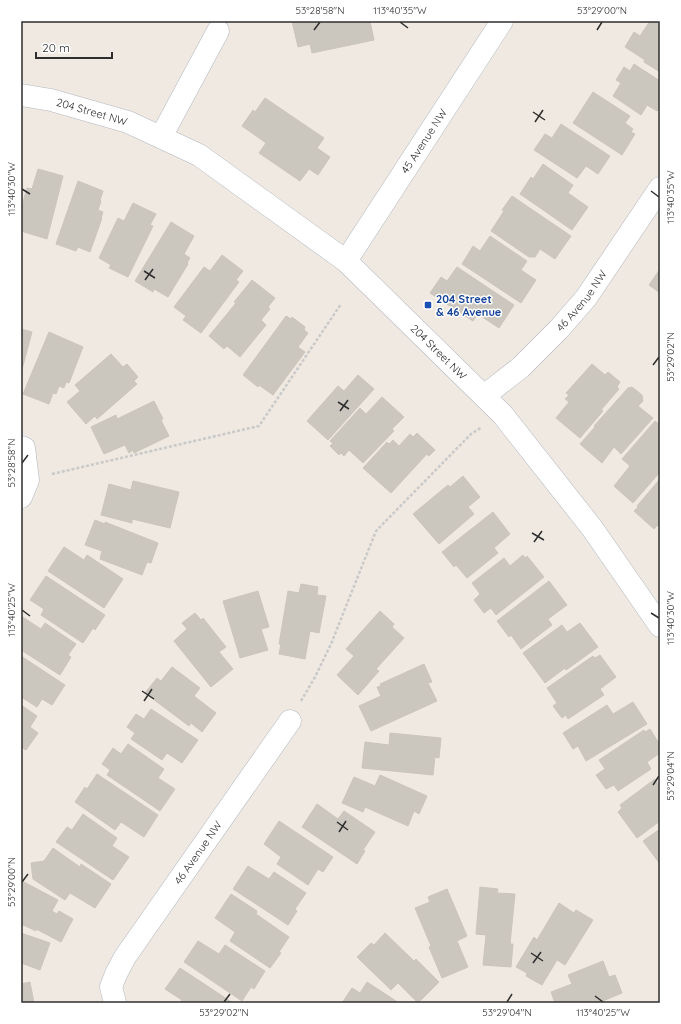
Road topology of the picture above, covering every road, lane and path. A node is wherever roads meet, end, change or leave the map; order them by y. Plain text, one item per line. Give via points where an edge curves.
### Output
1 (502, 21) edge
2 (218, 31) dead end
3 (21, 95) edge
4 (161, 138) junction
5 (660, 188) edge
6 (346, 261) junction
7 (341, 304) dead end
8 (484, 396) junction
9 (503, 415) junction
10 (21, 447) edge
11 (24, 489) edge
12 (660, 626) edge
13 (290, 721) joint
14 (114, 995) edge

1 - 6 street, 45 Avenue NW
2 - 4 street
3 - 4 street, 204 Street NW via 51,100 128,122
4 - 6 street, 204 Street NW via 199,155
5 - 8 street, 46 Avenue NW via 586,298 521,367
6 - 8 street, 204 Street NW
7 - 11 path via 258,426
8 - 9 street, 204 Street NW
9 - 12 street, 204 Street NW via 592,528
9 - 13 path via 471,434 376,531 331,644
10 - 11 street via 24,448
13 - 14 street, 46 Avenue NW via 125,957 116,974

